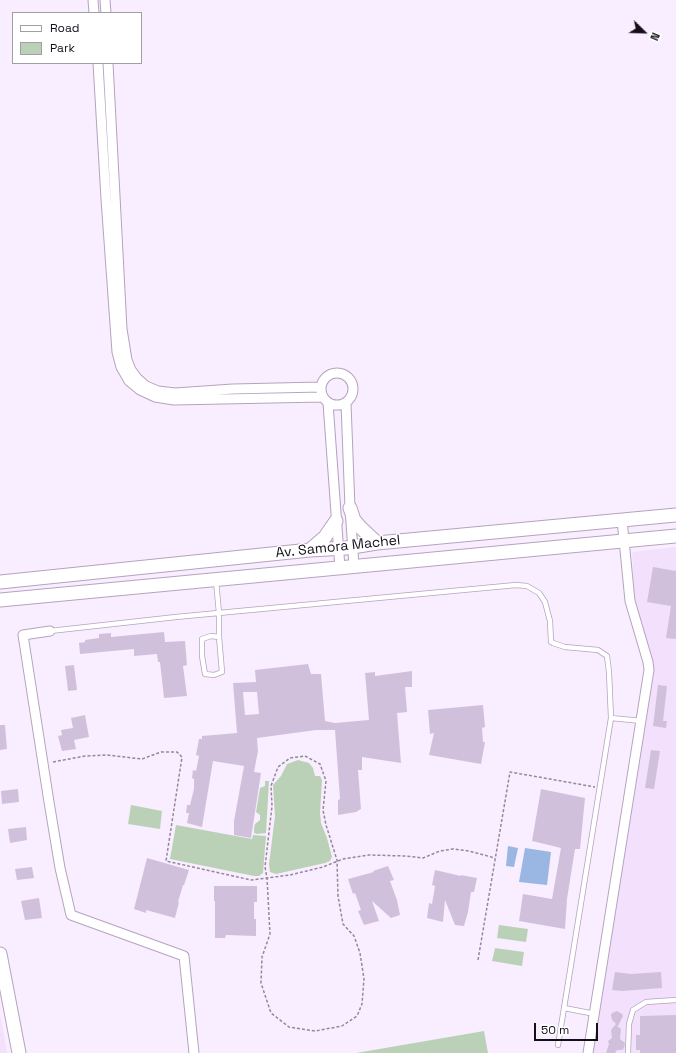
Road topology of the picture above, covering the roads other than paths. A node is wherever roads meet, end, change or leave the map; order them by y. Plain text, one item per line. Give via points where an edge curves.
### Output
1 (93, 0) edge
2 (105, 0) edge
3 (94, 12) edge
4 (106, 12) edge
5 (98, 64) edge
6 (108, 64) edge
7 (323, 396) junction
8 (346, 403) junction
9 (350, 508) junction
10 (676, 514) edge
11 (622, 520) junction
12 (336, 521) junction
13 (676, 536) edge
14 (624, 541) junction
15 (377, 543) junction
16 (353, 546) junction
17 (339, 548) junction
18 (310, 550) junction
19 (354, 566) junction
20 (340, 568) junction
21 (215, 580) junction
22 (0, 582) edge
23 (0, 600) edge
24 (219, 613) junction
25 (50, 631) joint
26 (219, 637) junction
27 (612, 718) junction
28 (642, 721) junction
29 (0, 954) edge
30 (676, 1000) edge
31 (564, 1008) junction
32 (595, 1014) junction
33 (558, 1045) dead end
34 (19, 1053) edge
35 (194, 1053) edge
36 (588, 1053) edge
37 (628, 1053) edge

1 - 3 street
2 - 4 street
5 - 7 street via 117,352 121,367 129,381 155,398 174,400
6 - 7 street via 122,329 127,360 136,378 158,391 175,393 233,389
7 - 8 street via 337,406
7 - 8 street via 324,379 331,373 341,373 349,378 353,386 352,395
7 - 12 street
8 - 9 street
9 - 15 main road via 354,520
9 - 16 street
10 - 11 main road, Av. Samora Machel
11 - 14 street
11 - 15 main road, Av. Samora Machel
12 - 17 street
12 - 18 main road via 325,537
13 - 14 main road, Av. Samora Machel
14 - 19 main road, Av. Samora Machel
14 - 28 street via 630,601 649,670
15 - 16 main road, Av. Samora Machel
16 - 17 main road, Av. Samora Machel
16 - 19 street
17 - 18 main road, Av. Samora Machel
17 - 20 street
18 - 22 main road, Av. Samora Machel
19 - 20 main road, Av. Samora Machel
20 - 21 main road, Av. Samora Machel
21 - 23 main road, Av. Samora Machel
21 - 24 lane
24 - 25 lane
24 - 26 lane
24 - 27 lane via 516,584 527,586 539,593 545,602 550,621 551,642 565,647 598,650 607,656
25 - 35 street via 23,635 55,839 71,915 184,956
26 - 26 lane via 222,672 214,675 205,674 202,639
27 - 28 lane
27 - 31 lane
28 - 32 street
29 - 34 main road
30 - 37 lane via 646,1002 633,1010 628,1024
31 - 32 lane
31 - 33 lane
32 - 36 street

